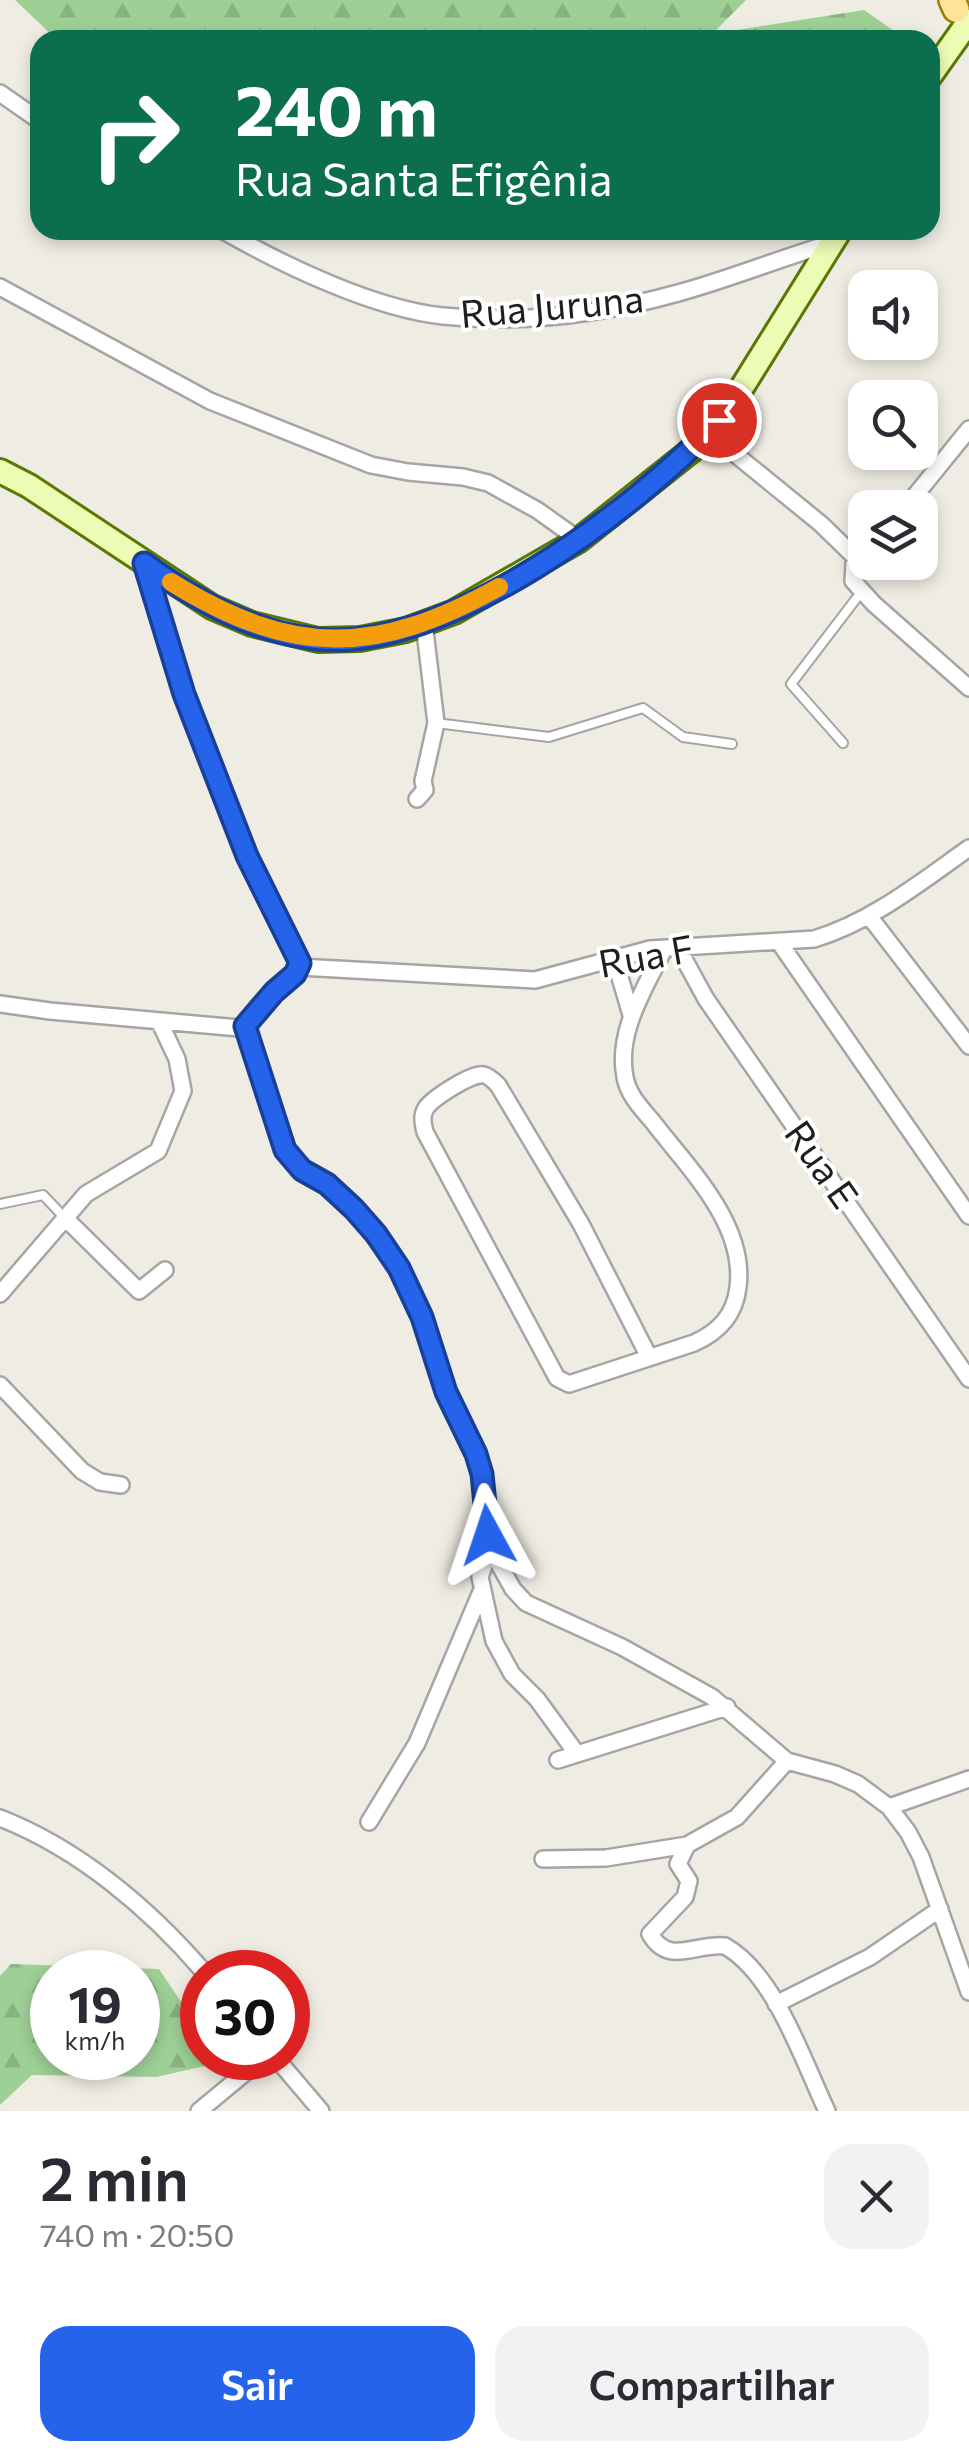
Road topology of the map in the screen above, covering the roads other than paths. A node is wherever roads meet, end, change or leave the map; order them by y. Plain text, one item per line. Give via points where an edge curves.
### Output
1 (959, 13) edge
2 (940, 58) edge
3 (0, 92) edge
4 (30, 114) edge
5 (242, 240) edge
6 (827, 240) edge
7 (834, 240) edge
8 (0, 287) edge
9 (969, 429) edge
10 (708, 432) junction
11 (0, 471) edge
12 (920, 490) edge
13 (579, 540) junction
14 (848, 546) edge
15 (144, 563) junction
16 (852, 580) edge
17 (862, 592) junction
18 (424, 623) junction
19 (969, 688) edge
20 (436, 722) junction
21 (843, 743) dead end
22 (732, 744) dead end
23 (417, 799) dead end
24 (964, 852) edge
25 (969, 870) edge
26 (870, 916) junction
27 (779, 942) junction
28 (671, 948) junction
29 (614, 957) junction
30 (300, 967) junction
31 (0, 1004) edge
32 (631, 1015) junction
33 (159, 1021) junction
34 (245, 1026) junction
35 (969, 1046) edge
36 (0, 1204) edge
37 (969, 1216) edge
38 (64, 1217) junction
39 (165, 1270) dead end
40 (0, 1294) edge
41 (650, 1357) junction
42 (969, 1379) edge
43 (0, 1386) edge
44 (121, 1486) dead end
45 (490, 1548) junction
46 (481, 1592) junction
47 (727, 1707) junction
48 (577, 1754) junction
49 (558, 1760) dead end
50 (788, 1760) junction
51 (969, 1779) edge
52 (889, 1807) junction
53 (0, 1818) edge
54 (369, 1822) dead end
55 (687, 1845) junction
56 (543, 1859) dead end
57 (940, 1909) junction
58 (180, 1950) edge
59 (969, 1992) edge
60 (776, 2004) junction
61 (236, 2080) edge
62 (294, 2080) edge
63 (199, 2111) edge
64 (320, 2111) edge
65 (827, 2111) edge

1 - 2 main road
3 - 4 street
5 - 6 street, Rua Juruna via 408,310 483,318 648,302
7 - 10 main road
8 - 13 street via 210,401 371,465 488,483
9 - 12 street
10 - 13 main road
10 - 14 street
11 - 15 main road
13 - 18 main road
15 - 18 main road via 212,608 282,633 360,639
15 - 30 street via 184,694 247,856
16 - 17 street
17 - 19 street
17 - 21 lane via 791,684
18 - 20 street
20 - 22 lane via 549,737 644,708 683,737
20 - 23 street via 425,790
24 - 25 street
24 - 26 street, Rua F
26 - 27 street, Rua F via 826,935
26 - 35 street
27 - 28 street, Rua F
27 - 37 street
28 - 29 street, Rua F
28 - 32 street
28 - 42 street, Rua E
29 - 30 street, Rua F via 535,980
29 - 32 street
30 - 34 street
31 - 33 street
32 - 41 street via 627,1085 720,1212 738,1263 737,1296 723,1324 694,1343
33 - 34 street
33 - 38 street via 183,1090 158,1151 103,1182
34 - 45 street via 285,1150 376,1234 422,1317 446,1392 476,1454
36 - 38 lane via 43,1194
38 - 39 street via 138,1291
38 - 40 street
41 - 41 street via 569,1384 558,1378 425,1132 428,1104 476,1075 498,1085
43 - 44 street via 82,1471
45 - 46 street
45 - 47 street via 526,1603 622,1646
46 - 48 street via 503,1660
46 - 54 street via 417,1743
47 - 48 street
47 - 50 street
48 - 49 street
50 - 52 street via 858,1784
50 - 55 street via 737,1817
51 - 52 street
52 - 57 street via 921,1857
53 - 58 street via 88,1864
55 - 56 street via 606,1858
55 - 60 street via 678,1864 689,1881 687,1891 650,1934 673,1952 718,1944 731,1950
57 - 59 street
57 - 60 street via 870,1957
60 - 65 street
61 - 63 street
62 - 64 street

